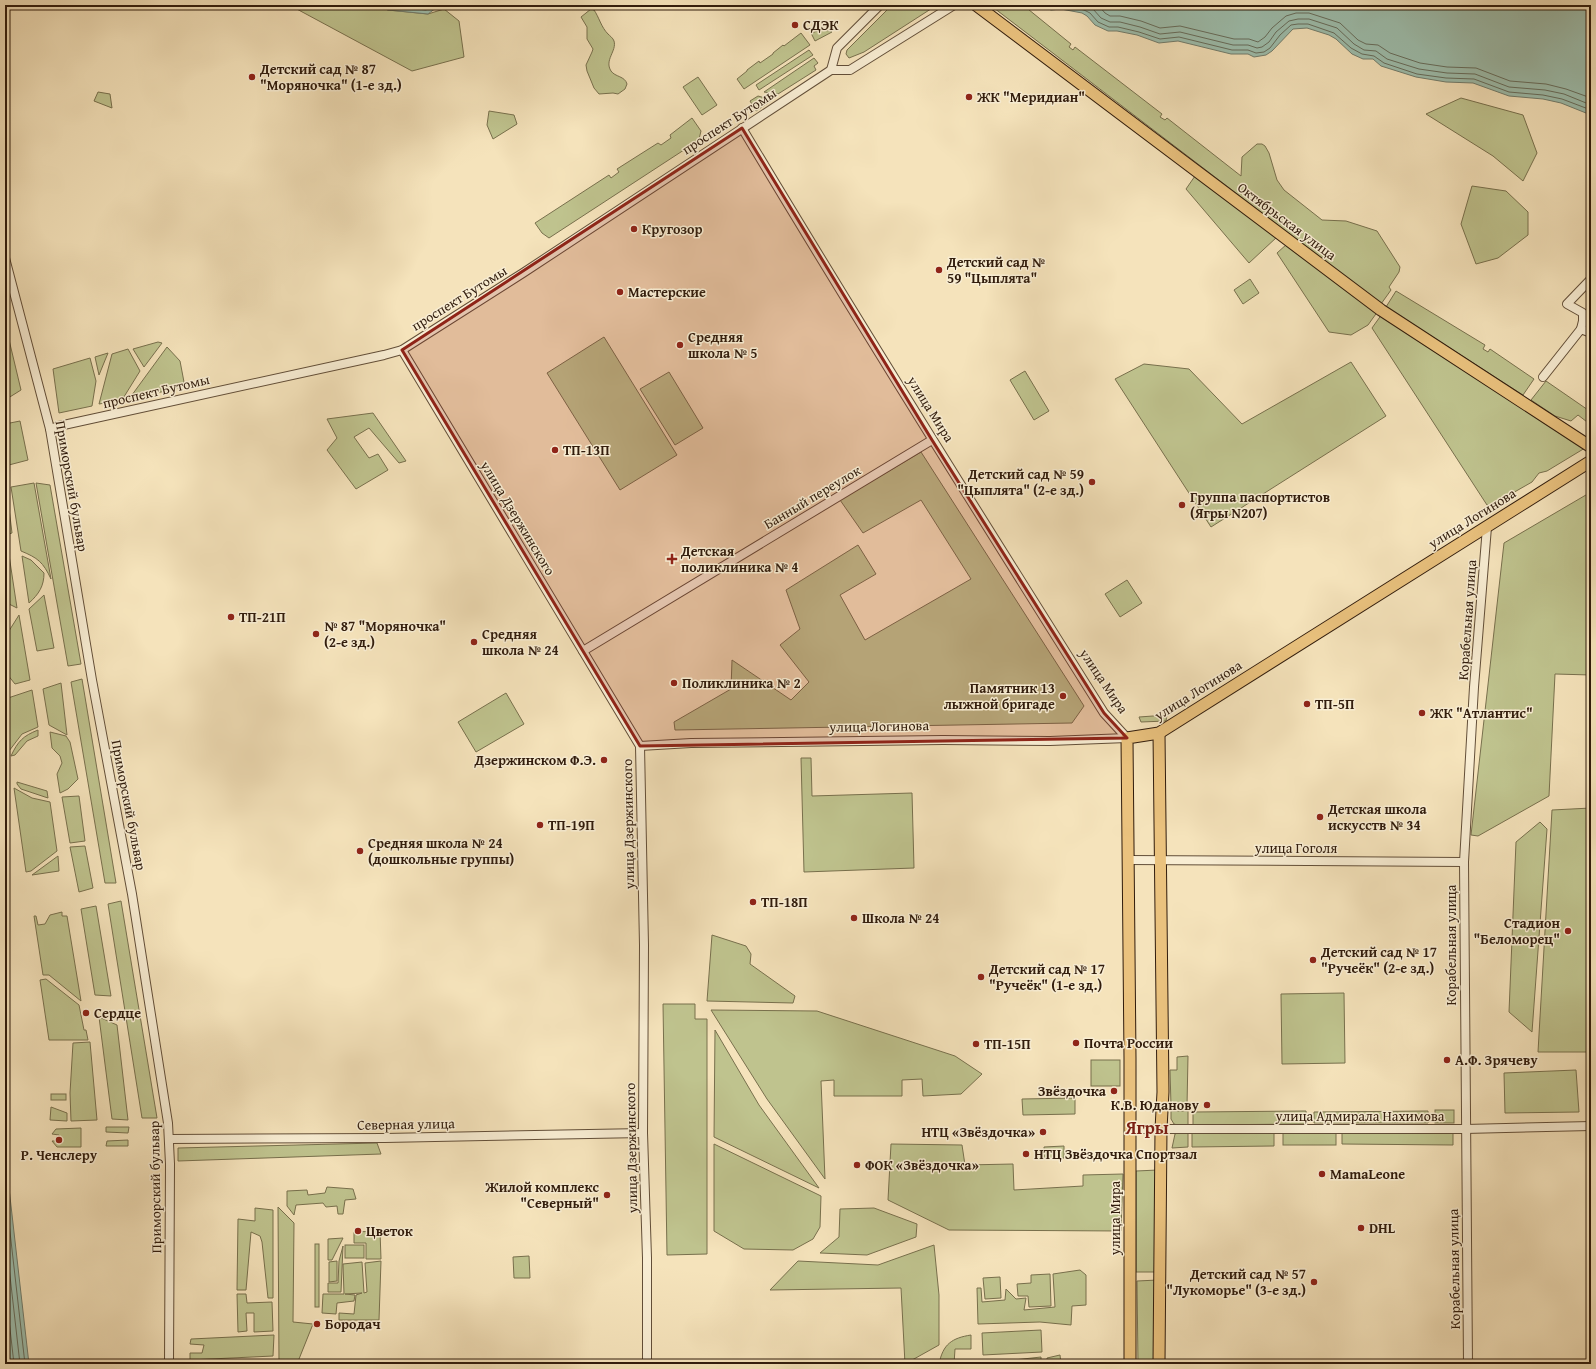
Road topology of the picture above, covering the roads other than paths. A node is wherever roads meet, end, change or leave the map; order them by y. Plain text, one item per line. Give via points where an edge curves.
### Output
1 (880, 5) edge
2 (954, 5) edge
3 (976, 5) edge
4 (831, 70) junction
5 (742, 128) junction
6 (5, 258) edge
7 (1591, 279) edge
8 (1581, 329) junction
9 (1591, 333) edge
10 (402, 350) junction
11 (1543, 376) dead end
12 (50, 429) junction
13 (932, 440) junction
14 (1591, 447) edge
15 (1591, 461) edge
16 (1487, 527) junction
17 (582, 651) junction
18 (1159, 733) junction
19 (1127, 738) junction
20 (640, 746) junction
21 (1128, 860) junction
22 (1161, 861) junction
23 (1464, 862) junction
24 (1591, 1126) edge
25 (1161, 1129) junction
26 (1465, 1129) junction
27 (1130, 1130) junction
28 (643, 1133) junction
29 (169, 1139) junction
30 (169, 1364) edge
31 (646, 1364) edge
32 (1130, 1364) edge
33 (1159, 1364) edge
34 (1468, 1364) edge

1 - 4 street via 837,48
2 - 4 street via 850,70
3 - 14 main road, Октябрьская улица via 1381,310
4 - 5 street, проспект Бутомы
5 - 10 street, проспект Бутомы
5 - 13 street, улица Мира
6 - 12 street, Приморский бульвар
7 - 8 street via 1567,304 1583,313
8 - 9 street
8 - 11 street
10 - 12 street, проспект Бутомы
10 - 17 street, улица Дзержинского
12 - 29 street, Приморский бульвар via 92,680 132,894
13 - 17 street, Банный переулок
13 - 19 street, улица Мира via 1104,713
15 - 16 main road, улица Логинова
16 - 18 main road, улица Логинова
16 - 23 street, Корабельная улица via 1474,687
17 - 20 street, улица Дзержинского
18 - 19 main road, улица Логинова
18 - 22 main road
19 - 20 street, улица Логинова via 1050,741 691,743
19 - 21 main road, улица Мира
20 - 28 street, улица Дзержинского via 644,945
21 - 22 street, улица Гоголя
21 - 27 main road, улица Мира
22 - 23 street, улица Гоголя
22 - 25 main road
23 - 26 street, Корабельная улица
24 - 26 street, улица Адмирала Нахимова
25 - 26 street, улица Адмирала Нахимова
25 - 27 street, улица Адмирала Нахимова
25 - 33 main road
26 - 34 street, Корабельная улица
27 - 32 main road, улица Мира
28 - 29 street, Северная улица
28 - 31 street, улица Дзержинского via 647,1258
29 - 30 street, Приморский бульвар

